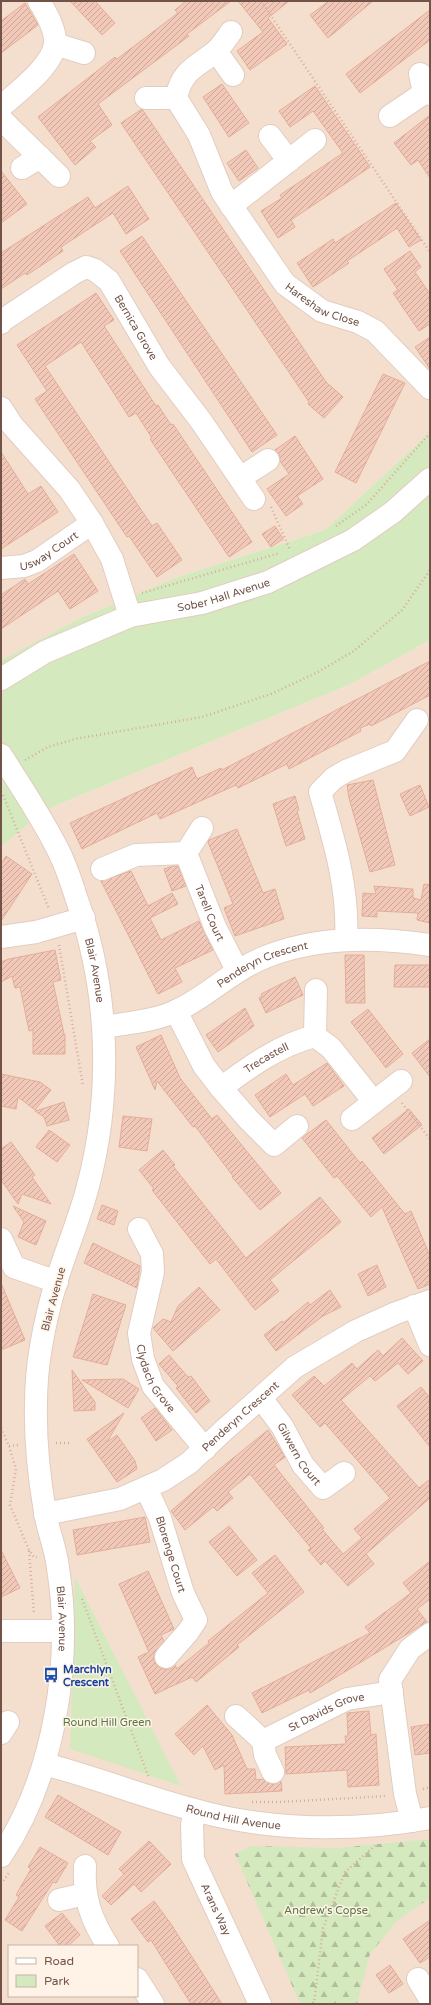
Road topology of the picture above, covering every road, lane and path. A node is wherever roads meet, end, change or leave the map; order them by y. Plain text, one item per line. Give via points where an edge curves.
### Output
1 (38, 1) edge
2 (261, 1) edge
3 (231, 32) dead end
4 (55, 44) junction
5 (216, 51) junction
6 (84, 53) dead end
7 (233, 75) dead end
8 (425, 87) edge
9 (146, 98) dead end
10 (176, 98) junction
11 (1, 107) edge
12 (390, 116) dead end
13 (1, 119) edge
14 (270, 136) dead end
15 (316, 140) dead end
16 (289, 161) junction
17 (59, 176) dead end
18 (231, 206) junction
19 (430, 252) edge
20 (1, 323) edge
21 (430, 388) edge
22 (1, 408) edge
23 (430, 433) edge
24 (268, 460) dead end
25 (240, 478) junction
26 (430, 478) edge
27 (254, 499) joint
28 (92, 523) junction
29 (332, 529) dead end
30 (296, 548) dead end
31 (290, 550) junction
32 (1, 568) edge
33 (430, 570) edge
34 (127, 607) junction
35 (1, 679) edge
36 (417, 720) dead end
37 (6, 762) edge
38 (1, 791) edge
39 (202, 828) dead end
40 (186, 853) junction
41 (102, 869) dead end
42 (84, 918) junction
43 (56, 927) junction
44 (1, 937) edge
45 (346, 940) junction
46 (430, 945) edge
47 (237, 970) junction
48 (316, 990) dead end
49 (176, 1011) junction
50 (104, 1027) junction
51 (315, 1036) junction
52 (396, 1085) joint
53 (221, 1088) junction
54 (84, 1092) dead end
55 (374, 1102) junction
56 (352, 1119) dead end
57 (297, 1126) dead end
58 (430, 1139) edge
59 (139, 1229) dead end
60 (1, 1239) edge
61 (56, 1282) junction
62 (422, 1304) edge
63 (430, 1345) edge
64 (261, 1398) junction
65 (1, 1428) edge
66 (204, 1449) junction
67 (344, 1473) dead end
68 (146, 1488) junction
69 (45, 1514) junction
70 (29, 1550) junction
71 (57, 1561) junction
72 (60, 1590) junction
73 (1, 1631) edge
74 (34, 1631) junction
75 (63, 1631) junction
76 (430, 1634) edge
77 (166, 1657) dead end
78 (392, 1692) junction
79 (236, 1716) dead end
80 (263, 1741) junction
81 (44, 1764) junction
82 (273, 1772) dead end
83 (150, 1780) dead end
84 (395, 1796) dead end
85 (250, 1802) dead end
86 (196, 1811) junction
87 (421, 1819) edge
88 (382, 1840) dead end
89 (1, 1856) edge
90 (84, 1866) dead end
91 (85, 1894) junction
92 (59, 1900) dead end
93 (107, 1945) edge
94 (138, 1981) edge
95 (153, 2004) edge
96 (260, 2004) edge
97 (314, 2004) edge

1 - 4 street via 51,22
2 - 19 path
3 - 5 street
4 - 6 street
4 - 11 street via 47,62
5 - 7 street
5 - 10 street via 195,64 184,76
8 - 12 street
9 - 10 street
10 - 18 street, Hareshaw Close via 198,135 222,192
13 - 17 street via 31,162
14 - 16 street
15 - 16 street
16 - 18 street
18 - 21 street, Hareshaw Close via 285,284 322,311 358,322 375,331
20 - 25 street, Bernica Grove via 74,273 86,267 96,270 109,281 159,366
22 - 28 street via 12,425 68,489
23 - 29 path via 367,504
24 - 25 street
25 - 27 street, Bernica Grove
26 - 34 street, Sober Hall Avenue via 393,512 353,540 268,582 202,602
27 - 31 path via 266,497
28 - 32 street, Usway Court via 37,561 24,566
28 - 34 street via 112,559
30 - 31 path
31 - 34 path
33 - 37 path via 402,610 354,651 318,672 271,694 202,717 75,738
34 - 35 street, Sober Hall Avenue
36 - 45 street via 395,751 346,771 334,778 320,792 343,884 348,919
37 - 42 street, Blair Avenue via 59,851
38 - 43 path
39 - 40 street
40 - 41 street via 136,855
40 - 47 street, Tarell Court via 215,927
42 - 43 street
42 - 50 street, Blair Avenue via 94,956
43 - 44 street
43 - 54 path
45 - 46 street, Penderyn Crescent
45 - 47 street, Penderyn Crescent via 299,945
47 - 49 street, Penderyn Crescent via 195,1001
48 - 51 street
49 - 50 street, Penderyn Crescent via 156,1018
49 - 53 street via 204,1066
50 - 61 street, Blair Avenue via 103,1109 95,1157 88,1188
51 - 53 street, Trecastell via 266,1056
51 - 55 street via 332,1048
52 - 55 street
52 - 58 path
53 - 57 street via 274,1145
55 - 56 street
59 - 66 street, Clydach Grove via 152,1254 153,1272 139,1333 143,1359 153,1386
60 - 61 street via 14,1267
61 - 69 street, Blair Avenue via 39,1359 36,1401 36,1444
62 - 63 street
62 - 64 street, Penderyn Crescent via 356,1331 323,1350 295,1367
64 - 66 street, Penderyn Crescent
64 - 67 street, Gilwern Court via 282,1426 303,1465 323,1488
65 - 70 path via 16,1469 10,1505
66 - 68 street, Penderyn Crescent via 189,1463
68 - 69 street, Penderyn Crescent via 120,1499
68 - 77 street, Blorenge Court via 160,1518 183,1593 196,1620
69 - 71 street, Blair Avenue
70 - 71 path via 34,1557
70 - 74 path
71 - 72 street, Blair Avenue
72 - 75 street, Blair Avenue
72 - 83 path via 79,1591
73 - 74 street
74 - 75 street
75 - 81 street, Blair Avenue via 62,1674
76 - 78 street via 410,1649 390,1680
78 - 80 street, St Davids Grove via 347,1699
78 - 87 street via 405,1794
79 - 80 street
80 - 82 street via 264,1755
81 - 86 street, Round Hill Avenue
81 - 89 street, Blair Avenue via 32,1797
84 - 85 path
86 - 87 street, Round Hill Avenue via 267,1824 336,1827 385,1825
86 - 96 street, Arans Way via 192,1824 193,1859
88 - 97 path via 345,1872 322,1928
90 - 91 street
91 - 92 street
91 - 93 street via 93,1919
94 - 95 street

